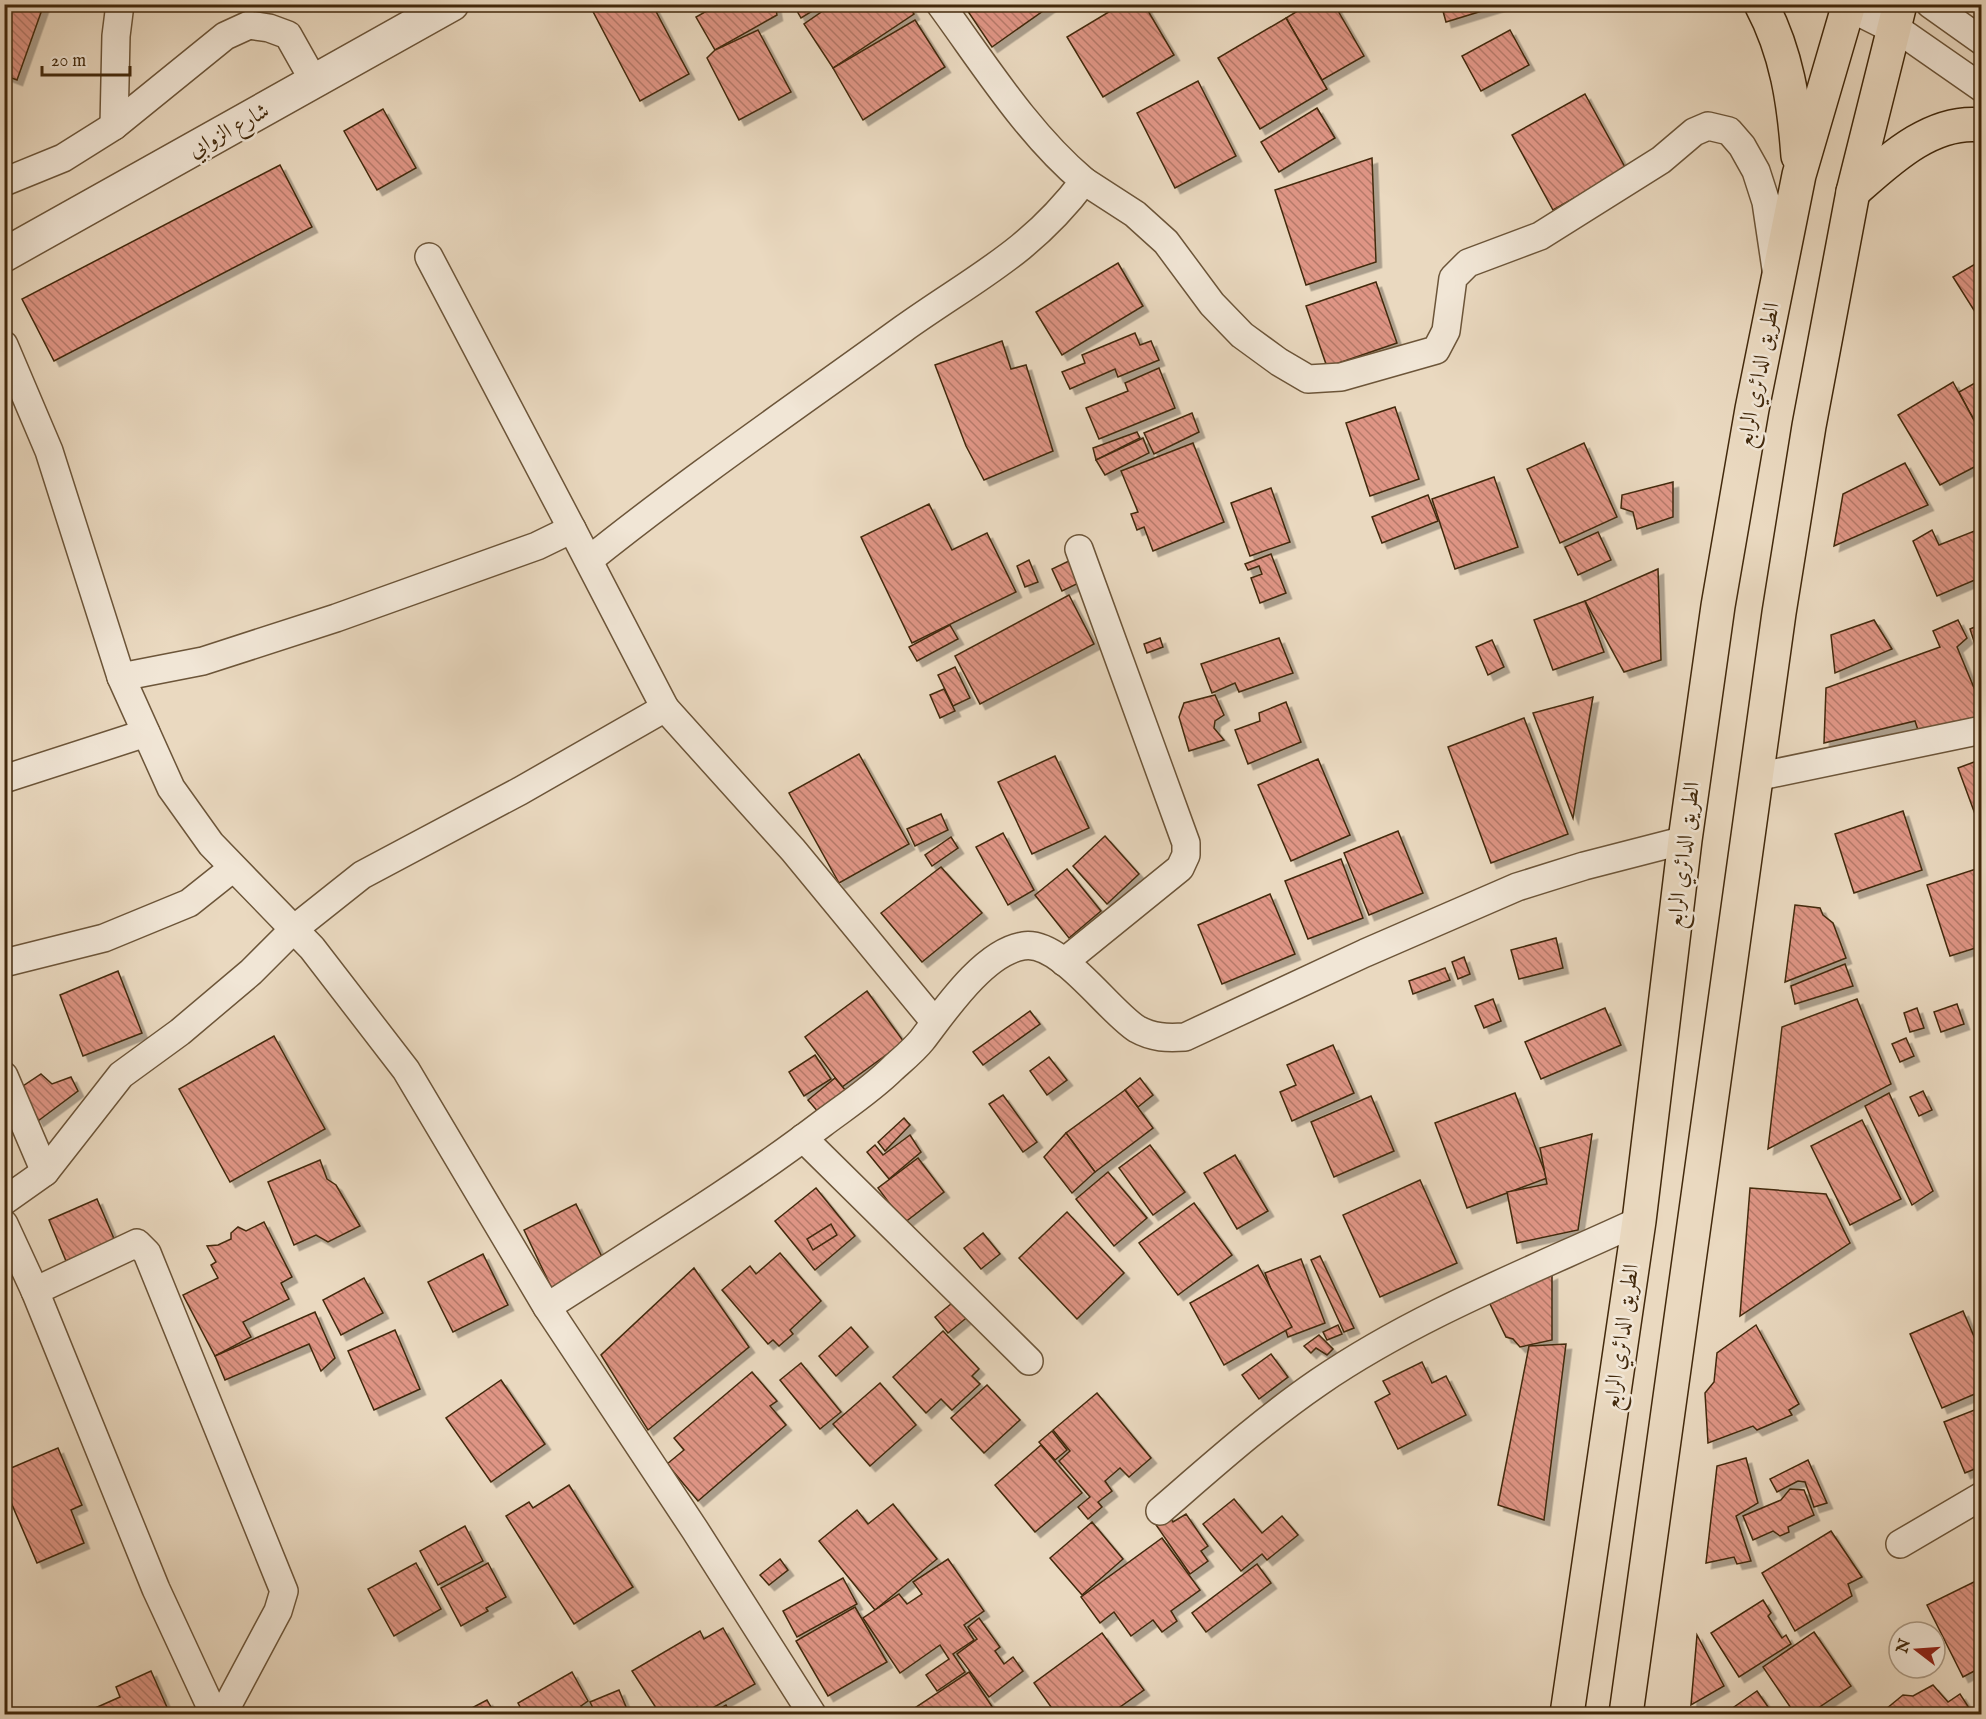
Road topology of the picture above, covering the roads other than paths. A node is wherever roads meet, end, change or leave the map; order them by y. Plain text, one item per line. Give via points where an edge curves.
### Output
1 (120, 4) edge
2 (452, 4) edge
3 (940, 4) edge
4 (1761, 4) edge
5 (1930, 4) edge
6 (1849, 5) edge
7 (1896, 15) edge
8 (1982, 41) edge
9 (315, 83) junction
10 (1982, 88) edge
11 (1982, 125) edge
12 (114, 126) junction
13 (1799, 175) junction
14 (1084, 181) junction
15 (4, 182) edge
16 (1853, 192) junction
17 (4, 255) edge
18 (429, 257) dead end
19 (1778, 278) junction
20 (4, 345) edge
21 (572, 529) junction
22 (1079, 549) dead end
23 (589, 560) junction
24 (121, 677) junction
25 (665, 708) junction
26 (1982, 730) edge
27 (146, 733) junction
28 (1756, 777) junction
29 (4, 779) edge
30 (1685, 840) junction
31 (233, 868) junction
32 (294, 929) junction
33 (1064, 962) junction
34 (4, 963) edge
35 (934, 1021) junction
36 (4, 1076) edge
37 (803, 1138) junction
38 (45, 1172) junction
39 (4, 1201) edge
40 (1639, 1221) junction
41 (4, 1224) edge
42 (35, 1291) junction
43 (547, 1307) junction
44 (1029, 1361) dead end
45 (1982, 1496) edge
46 (1160, 1511) dead end
47 (1900, 1544) dead end
48 (214, 1714) edge
49 (223, 1714) edge
50 (812, 1714) edge
51 (1567, 1714) edge
52 (1626, 1714) edge

1 - 12 street
2 - 9 street, شارع الزوابي
3 - 14 street via 1037,132
4 - 13 main road via 1775,30 1789,73
5 - 8 street
6 - 7 street
6 - 13 main road, الطريق الدائري الرابع
7 - 10 street
7 - 16 main road
9 - 12 street via 288,35 249,25 225,36
9 - 17 street, شارع الزوابي
11 - 16 main road via 1934,132 1893,157
12 - 15 street via 63,158
13 - 19 main road, الطريق الدائري الرابع
14 - 19 street via 1135,214 1166,242 1212,304 1242,335 1308,379 1341,377 1436,350 1446,331 1453,278 1468,263 1540,236 1708,126 1729,131 1756,171 1766,202
14 - 23 street via 1047,225 991,272 906,327
16 - 28 main road via 1809,426
18 - 21 street
19 - 30 main road, الطريق الدائري الرابع via 1718,606
20 - 24 street via 49,451
21 - 23 street
21 - 24 street via 537,546 336,618 203,661
22 - 33 street via 1186,843 1186,855 1180,868 1158,889
23 - 25 street
24 - 27 street
25 - 32 street via 520,792 362,875
25 - 35 street via 793,850
26 - 28 street
27 - 29 street
27 - 31 street via 171,788
28 - 52 main road
30 - 33 street via 1517,887 1185,1037 1158,1038 1136,1028
30 - 40 main road, الطريق الدائري الرابع
31 - 32 street
31 - 34 street via 189,903 104,938
32 - 38 street via 243,979 121,1075
32 - 43 street via 353,998 406,1070
33 - 35 street via 1042,948 1024,945 1006,952 976,974
35 - 37 street via 921,1041 884,1077
36 - 38 street
37 - 43 street via 716,1201
37 - 44 street
38 - 39 street
40 - 46 street via 1419,1323 1319,1382 1250,1434
40 - 51 main road, الطريق الدائري الرابع
41 - 42 street
42 - 48 street via 156,1589
42 - 49 street via 137,1243 147,1253 284,1591 278,1611
43 - 50 street
45 - 47 street

